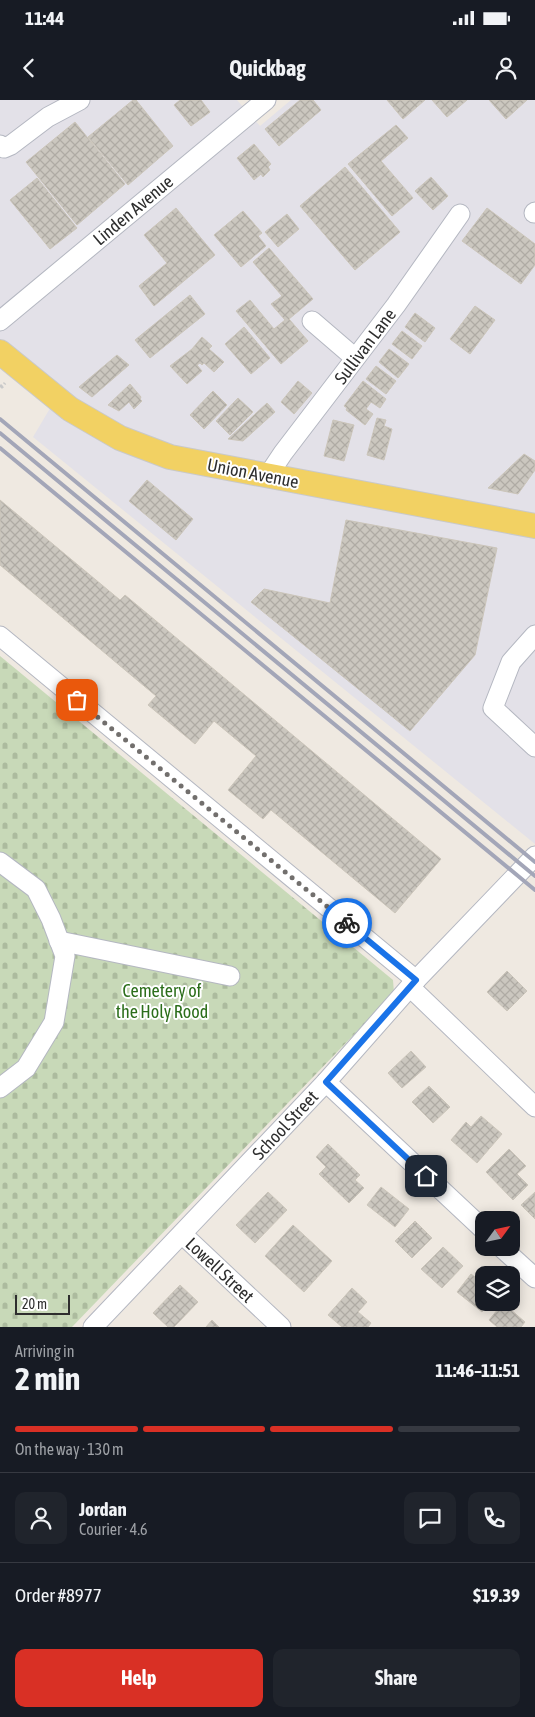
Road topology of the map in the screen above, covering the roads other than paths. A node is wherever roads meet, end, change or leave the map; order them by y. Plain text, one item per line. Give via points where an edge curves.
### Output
1 (80, 100) edge
2 (265, 100) edge
3 (0, 145) edge
4 (460, 214) dead end
5 (0, 321) edge
6 (312, 321) dead end
7 (0, 352) edge
8 (355, 358) junction
9 (267, 476) junction
10 (535, 526) edge
11 (535, 635) edge
12 (0, 636) edge
13 (535, 747) edge
14 (535, 856) edge
15 (0, 862) edge
16 (59, 941) junction
17 (230, 976) dead end
18 (413, 984) junction
19 (326, 1082) junction
20 (0, 1088) edge
21 (535, 1107) edge
22 (475, 1222) edge
23 (182, 1234) junction
24 (511, 1256) edge
25 (535, 1278) edge
26 (94, 1327) edge
27 (281, 1327) edge

1 - 3 street via 48,117 11,145 4,148
2 - 5 street, Linden Avenue
4 - 8 street, Sullivan Lane
6 - 8 street
7 - 9 main road, Union Avenue via 70,409 120,438 170,457
8 - 9 street, Sullivan Lane
9 - 10 main road, Union Avenue
11 - 13 street via 511,662 493,708
12 - 18 street
14 - 18 street, School Street
15 - 16 street via 36,889
16 - 17 street
16 - 20 street via 65,956 54,1022 26,1068
18 - 19 street, School Street
18 - 21 street
19 - 22 street
19 - 23 street, School Street
23 - 26 street, School Street
23 - 27 street, Lowell Street
24 - 25 street

